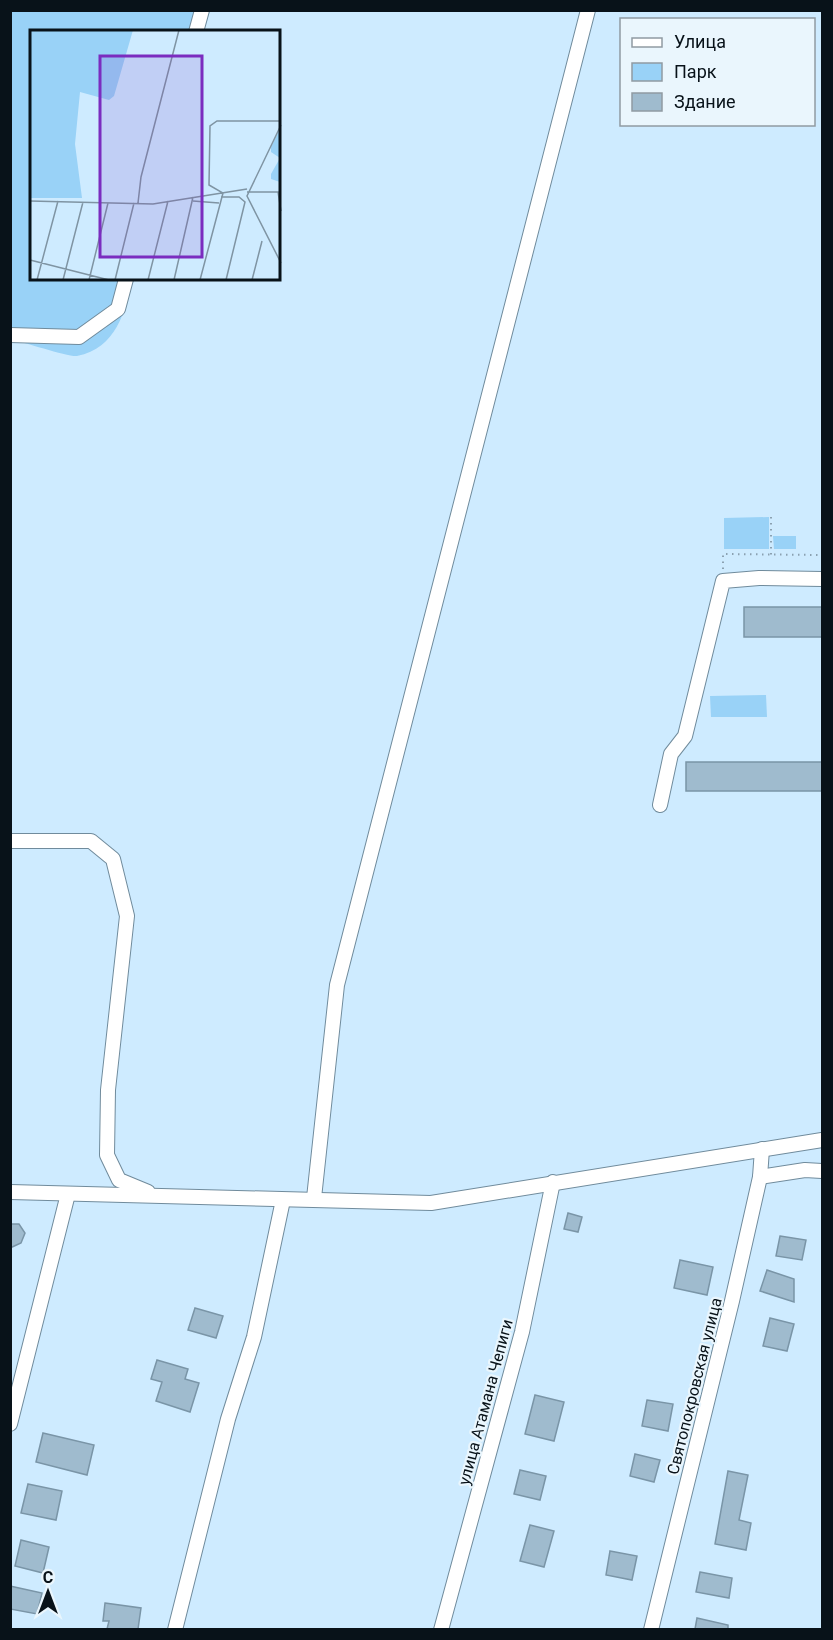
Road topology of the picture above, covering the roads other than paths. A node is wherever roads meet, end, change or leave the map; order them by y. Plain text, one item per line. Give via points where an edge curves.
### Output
1 (202, 10) edge
2 (588, 10) edge
3 (197, 30) edge
4 (126, 280) edge
5 (10, 335) edge
6 (822, 579) edge
7 (660, 804) dead end
8 (10, 841) edge
9 (822, 1140) edge
10 (762, 1149) junction
11 (822, 1171) edge
12 (760, 1177) junction
13 (553, 1182) junction
14 (10, 1192) edge
15 (68, 1194) junction
16 (155, 1195) junction
17 (314, 1198) junction
18 (283, 1200) junction
19 (10, 1424) edge
20 (175, 1629) edge
21 (441, 1629) edge
22 (651, 1629) edge

1 - 3 street
2 - 17 street via 337,985
4 - 5 street via 117,309 79,337
6 - 7 street via 723,581 686,736 672,754
8 - 16 street via 91,841 113,859 127,916 108,1090 107,1155 119,1180
9 - 10 street
10 - 12 street, Святопокровская улица
10 - 13 street
11 - 12 street
12 - 22 street, Святопокровская улица
13 - 17 street via 431,1203
13 - 21 street, улица Атамана Чепиги via 522,1332
14 - 15 street
15 - 16 street
15 - 19 street
16 - 18 street
17 - 18 street
18 - 20 street via 254,1337 228,1419

